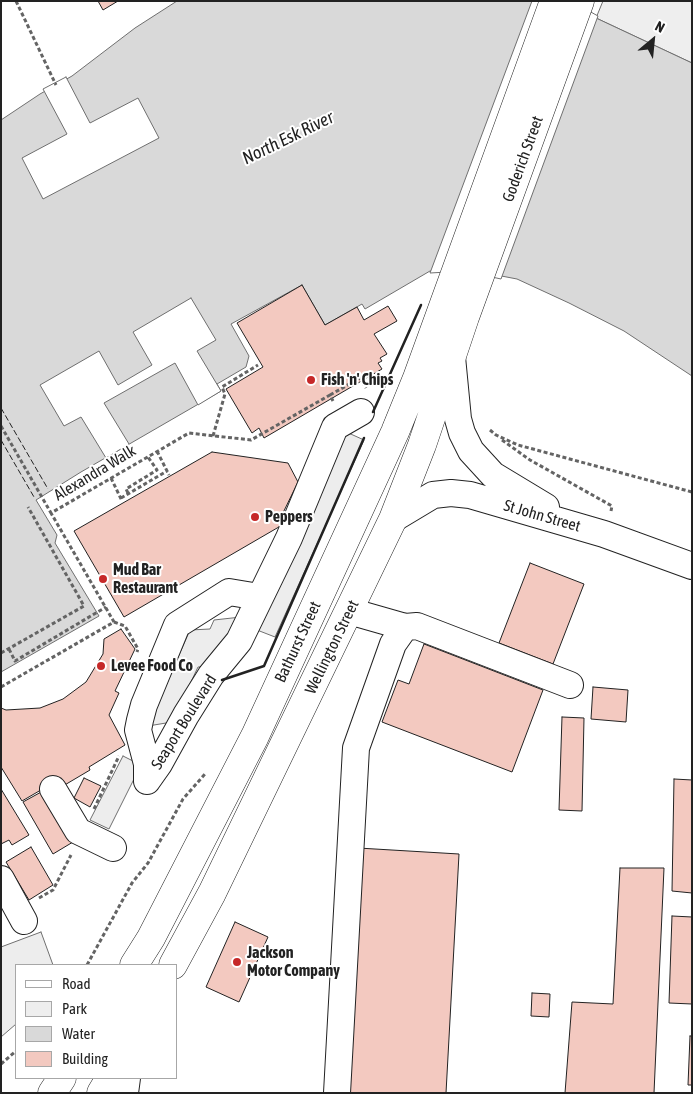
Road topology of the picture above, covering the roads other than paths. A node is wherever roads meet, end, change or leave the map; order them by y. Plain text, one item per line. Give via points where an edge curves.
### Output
1 (554, 1) edge
2 (580, 1) edge
3 (454, 313) junction
4 (452, 357) junction
5 (356, 415) road end
6 (393, 519) junction
7 (574, 524) junction
8 (692, 566) edge
9 (259, 597) junction
10 (350, 611) junction
11 (405, 628) junction
12 (570, 685) dead end
13 (53, 789) dead end
14 (113, 848) dead end
15 (1, 879) edge
16 (21, 916) road end
17 (135, 964) edge
18 (174, 964) edge
19 (61, 1079) edge
20 (109, 1079) edge
21 (127, 1079) edge
22 (52, 1093) edge
23 (101, 1093) edge
24 (124, 1093) edge
25 (337, 1093) edge

1 - 3 highway, Goderich Street
2 - 3 highway, Goderich Street
3 - 4 highway, Wellington Street
3 - 17 highway, Bathurst Street via 417,378 255,736 160,922
4 - 6 highway, Wellington Street
4 - 7 street via 458,419 471,451 493,475
5 - 9 street, Seaport Boulevard via 335,427 289,538
6 - 7 street, St John Street via 433,495 451,493 470,495
6 - 10 highway, Wellington Street
7 - 8 street, St John Street
9 - 9 street, Seaport Boulevard via 239,641 212,675 147,781 147,764 138,730 147,696 177,625 229,592
10 - 11 street
10 - 18 highway, Wellington Street via 212,893
11 - 12 street via 417,626
11 - 25 street via 393,644 356,748
13 - 14 street via 78,831
15 - 16 street
19 - 22 highway
20 - 23 highway
21 - 24 street

